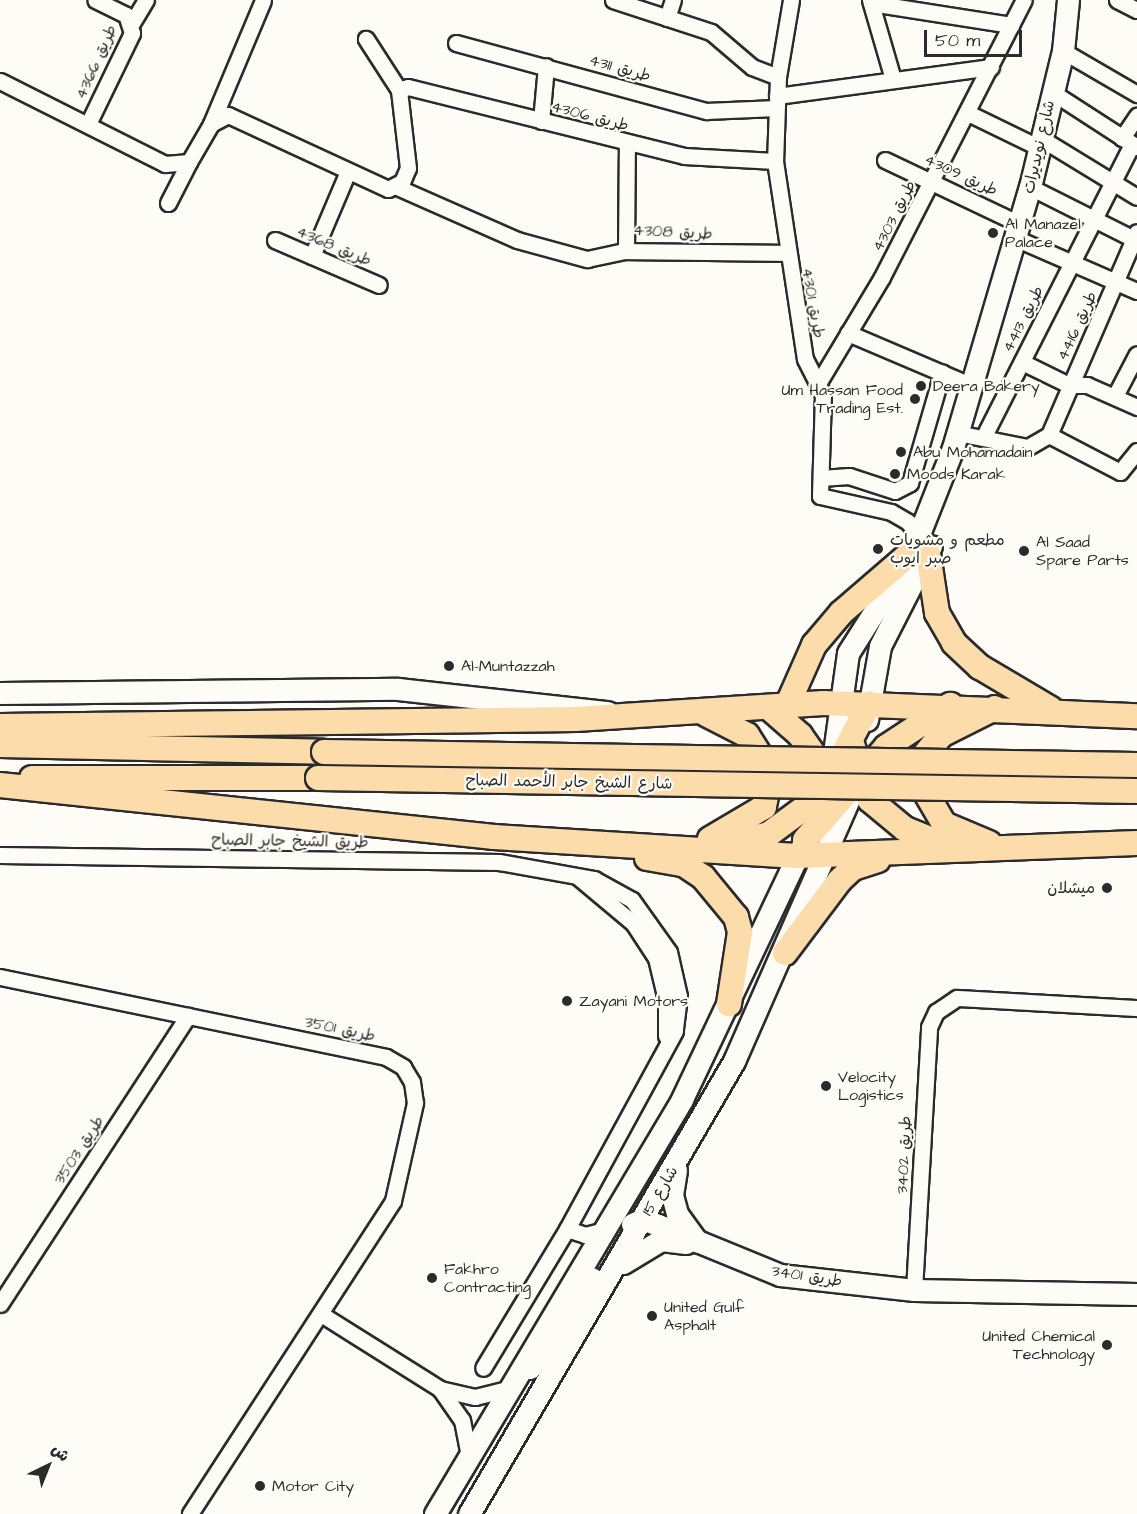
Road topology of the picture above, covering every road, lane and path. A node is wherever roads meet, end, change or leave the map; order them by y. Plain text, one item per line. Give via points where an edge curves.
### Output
1 (94, 0) edge
2 (146, 0) edge
3 (262, 0) edge
4 (673, 0) edge
5 (791, 0) edge
6 (1024, 0) edge
7 (1117, 0) edge
8 (619, 1) edge
9 (870, 2) edge
10 (1072, 6) edge
11 (1137, 10) edge
12 (667, 18) junction
13 (132, 23) junction
14 (1011, 25) junction
15 (366, 39) dead end
16 (456, 43) dead end
17 (1063, 51) junction
18 (546, 66) junction
19 (991, 67) junction
20 (778, 77) junction
21 (893, 79) junction
22 (0, 81) edge
23 (399, 90) junction
24 (1052, 92) junction
25 (1137, 94) edge
26 (776, 102) junction
27 (968, 113) junction
28 (1137, 116) edge
29 (541, 121) junction
30 (89, 122) junction
31 (211, 124) junction
32 (1130, 143) edge
33 (627, 144) junction
34 (1041, 144) junction
35 (885, 160) dead end
36 (776, 161) junction
37 (189, 162) junction
38 (348, 171) junction
39 (932, 181) junction
40 (1111, 181) junction
41 (397, 187) junction
42 (1030, 187) junction
43 (1137, 197) edge
44 (168, 203) dead end
45 (1092, 217) junction
46 (1017, 231) junction
47 (1136, 236) edge
48 (274, 240) dead end
49 (626, 251) junction
50 (786, 253) junction
51 (312, 255) junction
52 (1072, 262) junction
53 (1118, 282) junction
54 (380, 285) dead end
55 (1137, 291) edge
56 (848, 333) junction
57 (1137, 354) edge
58 (1022, 362) junction
59 (942, 373) junction
60 (819, 382) junction
61 (1069, 385) junction
62 (972, 386) junction
63 (1115, 396) junction
64 (1137, 407) edge
65 (1049, 435) junction
66 (984, 436) junction
67 (955, 440) junction
68 (1137, 451) edge
69 (821, 478) junction
70 (920, 548) junction
71 (0, 693) edge
72 (841, 704) junction
73 (869, 704) junction
74 (950, 705) junction
75 (777, 707) junction
76 (995, 708) junction
77 (1058, 713) junction
78 (706, 714) junction
79 (626, 716) junction
80 (1136, 716) edge
81 (0, 726) edge
82 (851, 743) junction
83 (0, 745) edge
84 (1137, 765) edge
85 (0, 777) edge
86 (859, 777) junction
87 (0, 784) edge
88 (1137, 791) edge
89 (839, 797) junction
90 (494, 837) junction
91 (1137, 843) edge
92 (688, 847) junction
93 (1009, 847) junction
94 (801, 848) junction
95 (958, 850) junction
96 (919, 853) junction
97 (0, 855) edge
98 (828, 856) junction
99 (785, 952) junction
100 (0, 977) edge
101 (729, 1004) junction
102 (1137, 1008) edge
103 (188, 1016) junction
104 (679, 1161) junction
105 (639, 1172) junction
106 (643, 1220) junction
107 (567, 1229) junction
108 (601, 1231) junction
109 (701, 1247) junction
110 (586, 1257) junction
111 (605, 1282) junction
112 (914, 1290) junction
113 (1137, 1294) edge
114 (0, 1304) edge
115 (321, 1314) junction
116 (483, 1368) dead end
117 (528, 1370) junction
118 (440, 1389) junction
119 (506, 1389) junction
120 (470, 1455) junction
121 (190, 1514) edge
122 (435, 1514) edge
123 (446, 1514) edge
124 (469, 1514) edge

1 - 13 street, طريق 4366 via 126,15
2 - 13 street
3 - 31 street
4 - 12 street
5 - 20 street, طريق 4301
6 - 14 street, طريق 4303
7 - 11 street
8 - 12 street
9 - 14 street
9 - 21 street
10 - 17 street, شارع نويديرات
12 - 20 street via 721,37 752,67
13 - 30 street, طريق 4366 via 132,33
14 - 19 street, طريق 4303
15 - 23 street
16 - 18 street, طريق 4311
17 - 24 street, شارع نويديرات
17 - 25 street
18 - 26 street, طريق 4311 via 707,111
18 - 29 street
19 - 21 street, طريق 4311
19 - 27 street, طريق 4303
20 - 26 street, طريق 4301
21 - 26 street, طريق 4311
22 - 30 street, طريق 4366
23 - 29 street, طريق 4306 via 408,87
23 - 41 street via 408,168
24 - 32 street
24 - 34 street, شارع نويديرات
26 - 36 street, طريق 4301
27 - 34 street
27 - 39 street, طريق 4303
28 - 32 street, طريق 4413
29 - 33 street, طريق 4306
30 - 37 street, طريق 4366 via 165,164
31 - 37 street
31 - 38 street via 228,115
32 - 40 street, طريق 4413
33 - 36 street, طريق 4306 via 709,159
33 - 49 street, طريق 4308
34 - 40 street
34 - 42 street, شارع نويديرات
35 - 39 street, طريق 4309
36 - 50 street, طريق 4301
37 - 44 street
38 - 41 street via 388,189
38 - 51 street
39 - 46 street, طريق 4309
39 - 56 street, طريق 4303
40 - 43 street
40 - 45 street, طريق 4413
41 - 49 street via 475,224 571,256 600,259
42 - 45 street
42 - 46 street, شارع نويديرات
45 - 47 street
45 - 52 street, طريق 4413
46 - 52 street, طريق 4309
46 - 62 street, شارع نويديرات
47 - 53 street, طريق 4416
48 - 51 street, طريق 4368
49 - 50 street, طريق 4308
50 - 60 street, طريق 4301 via 805,359
51 - 54 street, طريق 4368
52 - 53 street, طريق 4309
52 - 58 street, طريق 4413
53 - 55 street, طريق 4309
53 - 61 street, طريق 4416
56 - 59 street
56 - 60 street, طريق 4303
57 - 63 street
58 - 61 street
58 - 66 street, طريق 4413
59 - 62 street
59 - 69 street via 910,483 895,491 849,476
60 - 69 street, طريق 4301
61 - 63 street via 1081,384
61 - 65 street, طريق 4416
62 - 67 street, شارع نويديرات
63 - 64 street
65 - 66 street via 1028,447
65 - 68 street via 1124,472
66 - 67 street
67 - 70 street, شارع نويديرات via 957,458
69 - 70 street, طريق 4301 via 820,496 900,516
70 - 72 street, شارع نويديرات via 851,645
70 - 73 street, شارع نويديرات via 880,646
70 - 75 main road via 841,613 814,645
70 - 77 main road via 937,613 954,643 980,667
71 - 79 street via 398,689
72 - 73 main road
72 - 75 main road
72 - 82 main road
72 - 89 street, شارع نويديرات
73 - 74 main road
73 - 82 main road
73 - 86 street, شارع نويديرات
74 - 76 main road
74 - 86 main road via 886,747
75 - 78 main road
75 - 89 main road via 800,735
76 - 77 main road
76 - 93 main road via 941,735 922,758 920,783 944,824 965,837
77 - 80 main road
78 - 79 main road
78 - 92 main road via 747,735 762,752 770,763 771,790 749,819
79 - 81 main road via 313,725
82 - 86 main road
82 - 89 main road
83 - 84 main road, bridge
85 - 88 main road, شارع الشيخ جابر الأحمد الصباح, bridge
86 - 89 main road
86 - 95 main road via 886,815
87 - 90 main road
89 - 92 main road via 808,805 770,834
89 - 94 main road
89 - 98 street, شارع 15
90 - 92 main road
90 - 101 main road via 666,860 703,877 726,899 740,932
91 - 93 main road
92 - 94 main road
93 - 95 main road
94 - 98 main road
94 - 101 street, شارع 15
95 - 96 main road
96 - 98 main road
96 - 99 main road via 853,868
97 - 107 street, طريق الشيخ جابر الصباح via 499,861 611,885 632,900 669,952 679,996 675,1031
98 - 99 street, شارع 15
99 - 104 street, شارع 15
100 - 103 street, طريق 3501
101 - 105 street, شارع 15
102 - 112 street, طريق 3402 via 957,998 936,1012 929,1027
103 - 114 street, طريق 3503
103 - 115 street, طريق 3501 via 386,1057 403,1066 412,1082 415,1103 393,1202
104 - 106 street, شارع 15
104 - 109 street via 674,1204
105 - 108 street, شارع 15
105 - 117 street via 633,1193
106 - 109 street, طريق 3401
106 - 111 street, شارع 15
106 - 117 street via 617,1239
107 - 108 street via 585,1235
107 - 110 street
107 - 116 street, طريق الشيخ جابر الصباح
108 - 110 street, شارع 15
109 - 111 street via 660,1240 644,1245
109 - 112 street, طريق 3401 via 780,1275
110 - 119 street, شارع 15
111 - 124 street, شارع 15
112 - 113 street, طريق 3401
115 - 118 street
115 - 121 street, طريق 3501
117 - 123 street
118 - 119 street via 475,1397
118 - 120 street via 462,1420
119 - 120 street, شارع 15
120 - 122 street, شارع 15

